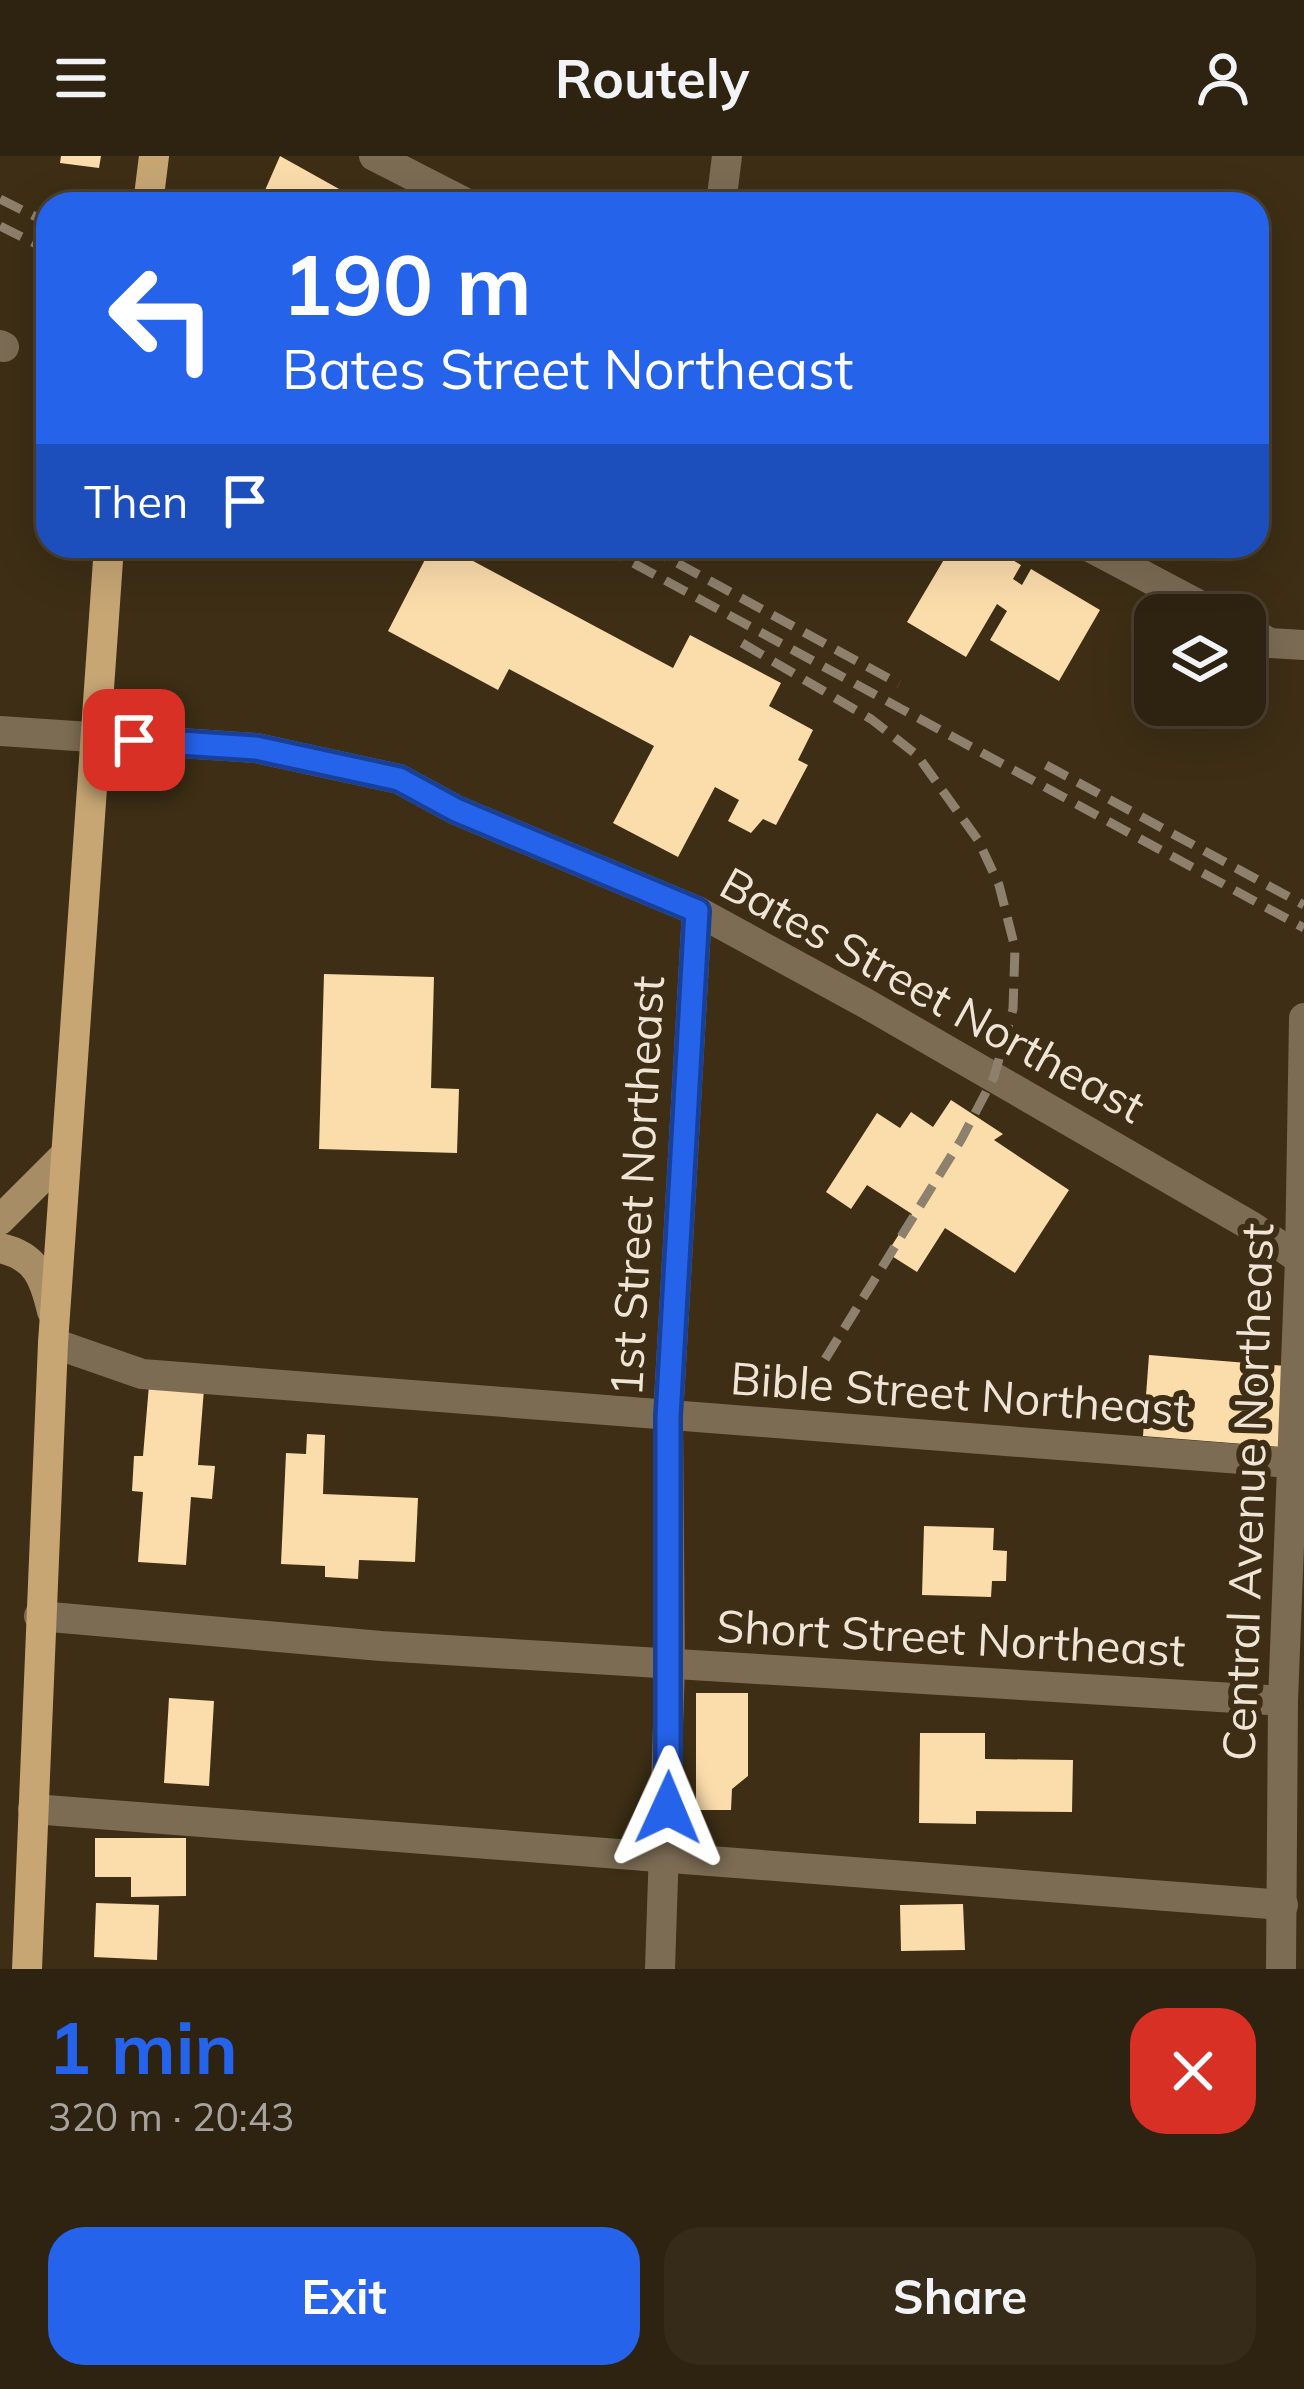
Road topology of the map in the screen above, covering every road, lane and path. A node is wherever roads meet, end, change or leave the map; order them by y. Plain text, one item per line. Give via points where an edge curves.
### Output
1 (154, 156) edge
2 (374, 156) edge
3 (727, 156) edge
4 (150, 192) edge
5 (444, 192) edge
6 (722, 192) edge
7 (108, 558) edge
8 (1111, 558) edge
9 (1178, 594) edge
10 (1266, 641) edge
11 (1304, 645) edge
12 (0, 731) edge
13 (94, 737) junction
14 (697, 911) junction
15 (1304, 1018) edge
16 (65, 1156) junction
17 (0, 1220) edge
18 (0, 1248) edge
19 (1300, 1258) junction
20 (54, 1333) junction
21 (668, 1417) junction
22 (1291, 1462) junction
23 (1297, 1510) edge
24 (39, 1616) junction
25 (670, 1666) junction
26 (1283, 1702) junction
27 (33, 1809) junction
28 (1293, 1845) edge
29 (667, 1856) junction
30 (1283, 1905) junction
31 (27, 1969) edge
32 (660, 1969) edge
33 (1281, 1969) edge

1 - 4 main road
2 - 5 street
3 - 6 street
7 - 13 main road
8 - 9 street
10 - 11 street
12 - 13 street, Bates Street Northeast
13 - 14 street, Bates Street Northeast via 256,748 399,779
13 - 16 main road
14 - 19 street, Bates Street Northeast
14 - 21 street, 1st Street Northeast
15 - 19 street, Central Avenue Northeast
16 - 17 main road
16 - 20 main road
18 - 20 main road via 25,1255 44,1278
19 - 22 street, Central Avenue Northeast
20 - 21 street, Bible Street Northeast via 142,1374
20 - 24 main road
21 - 22 street, Bible Street Northeast
21 - 25 street, 1st Street Northeast
22 - 23 street, Central Avenue Northeast
23 - 26 street, Central Avenue Northeast
24 - 25 street, Short Street Northeast
24 - 27 main road
25 - 26 street, Short Street Northeast
25 - 29 street, 1st Street Northeast
26 - 28 street, Central Avenue Northeast
27 - 29 street
27 - 31 main road
28 - 30 street, Central Avenue Northeast
29 - 30 street
29 - 32 street, 1st Street Northeast
30 - 33 street, Central Avenue Northeast

